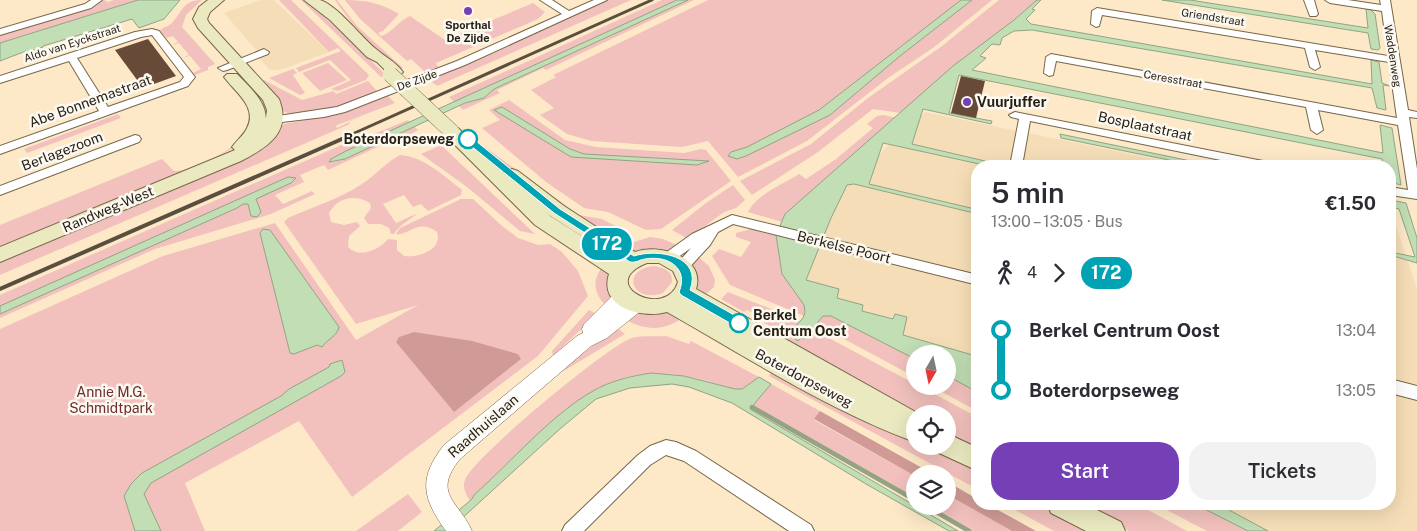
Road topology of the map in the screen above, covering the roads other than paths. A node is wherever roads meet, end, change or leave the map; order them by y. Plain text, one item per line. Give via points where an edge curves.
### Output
1 (94, 0) edge
2 (206, 0) edge
3 (217, 0) edge
4 (311, 0) edge
5 (328, 0) edge
6 (545, 0) edge
7 (602, 0) edge
8 (1309, 0) edge
9 (1330, 0) edge
10 (1385, 4) edge
11 (1313, 14) dead end
12 (569, 15) junction
13 (335, 17) junction
14 (1096, 24) dead end
15 (0, 32) edge
16 (1309, 46) junction
17 (264, 52) dead end
18 (71, 56) junction
19 (1394, 60) junction
20 (230, 65) junction
21 (1315, 67) dead end
22 (1049, 73) dead end
23 (189, 79) joint
24 (0, 80) edge
25 (1311, 105) junction
26 (105, 112) junction
27 (1417, 115) edge
28 (1402, 117) junction
29 (267, 120) junction
30 (1317, 130) dead end
31 (135, 139) dead end
32 (0, 150) edge
33 (1016, 160) edge
34 (1236, 160) edge
35 (0, 191) edge
36 (1396, 191) edge
37 (1414, 195) joint
38 (0, 255) edge
39 (675, 262) junction
40 (626, 266) junction
41 (971, 278) edge
42 (677, 298) junction
43 (629, 301) junction
44 (1396, 388) edge
45 (1417, 393) edge
46 (906, 418) edge
47 (906, 428) edge
48 (956, 449) edge
49 (971, 456) edge
50 (1072, 510) edge
51 (454, 523) edge
52 (571, 531) edge
53 (805, 531) edge
54 (1112, 531) edge

1 - 15 street via 88,6
2 - 20 main road via 190,13 190,28
3 - 20 main road via 204,10 200,19
4 - 13 main road
5 - 13 main road
6 - 12 street
7 - 12 street, De Zijde
8 - 11 street
9 - 10 street
10 - 19 street, Waddenweg
12 - 29 street, De Zijde via 461,63 342,110
13 - 40 main road, bridge via 376,61 455,131 542,220
14 - 16 street, Griendstraat via 1097,10
16 - 19 street, Griendstraat
16 - 21 street
17 - 20 street
18 - 23 street, Aldo van Eyckstraat via 152,32 190,75
18 - 24 street, Aldo van Eyckstraat
18 - 26 street
19 - 28 street, Waddenweg
20 - 29 main road via 271,99 276,109
22 - 25 street, Ceresstraat via 1051,57
23 - 26 street, Abe Bonnemastraat via 184,84
25 - 28 street, Ceresstraat
25 - 30 street
26 - 32 street, Abe Bonnemastraat
27 - 28 street
28 - 37 street, Waddenweg
29 - 38 main road, Randweg-West via 241,147 216,164
31 - 35 street, Berlagezoom
33 - 34 street, Bosplaatstraat via 1020,116
36 - 37 street
39 - 40 main road via 651,255
39 - 41 street, Berkelse Poort via 706,242 713,230 732,219
39 - 42 main road via 688,278
40 - 43 main road via 617,284
42 - 43 main road via 654,308
42 - 46 main road, Boterdorpseweg
42 - 47 main road, Boterdorpseweg via 772,362 876,416
43 - 51 street, Raadhuislaan via 600,333 584,342 440,464 436,486 441,503
44 - 45 street
48 - 49 main road
50 - 54 main road
52 - 53 street via 644,460 665,447 690,456

